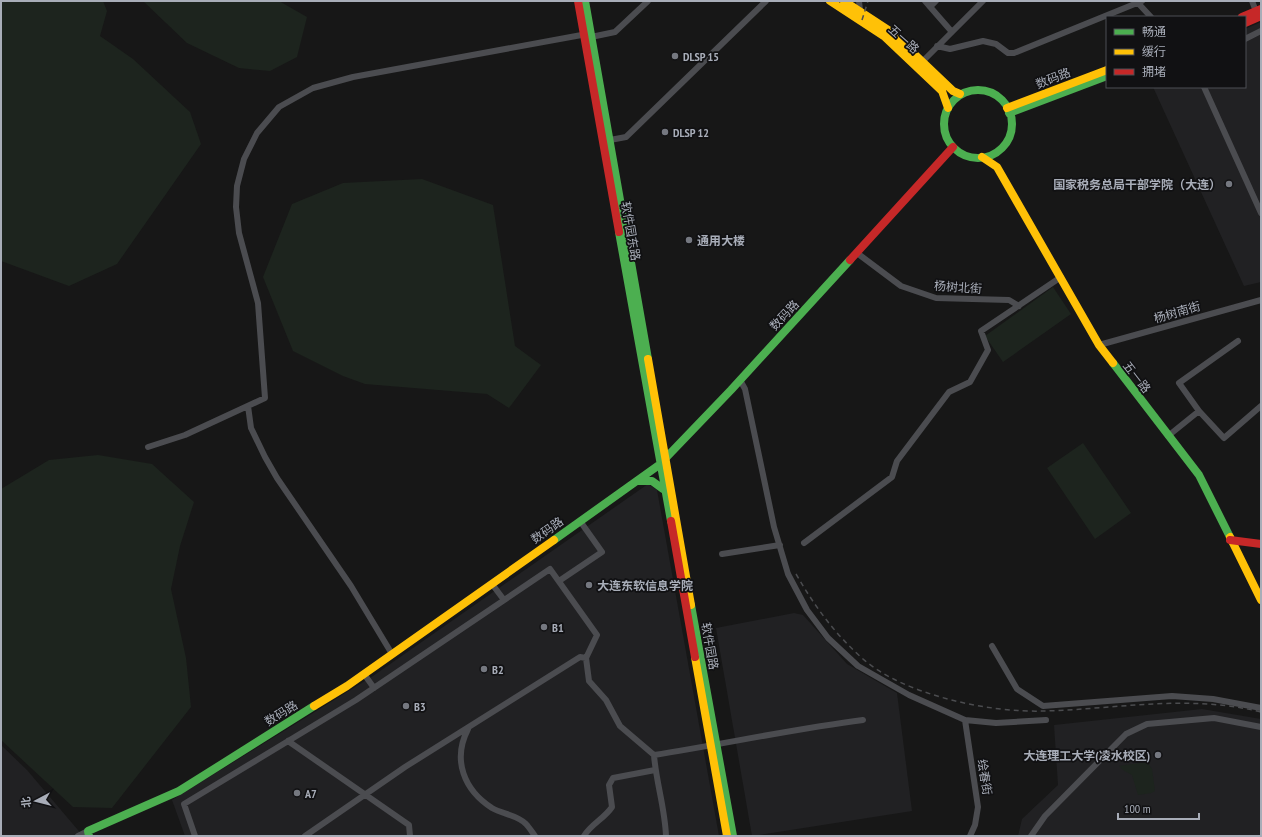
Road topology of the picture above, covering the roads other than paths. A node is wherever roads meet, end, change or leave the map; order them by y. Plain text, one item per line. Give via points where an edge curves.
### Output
1 (578, 1) edge
2 (585, 1) edge
3 (648, 1) edge
4 (766, 1) edge
5 (830, 1) edge
6 (844, 1) edge
7 (859, 1) edge
8 (924, 1) edge
9 (936, 1) edge
10 (983, 1) edge
11 (1252, 1) edge
12 (1139, 2) edge
13 (930, 7) junction
14 (860, 10) junction
15 (1259, 13) edge
16 (1150, 16) edge
17 (1246, 16) edge
18 (1246, 22) edge
19 (1261, 31) edge
20 (952, 32) junction
21 (589, 35) junction
22 (1246, 38) edge
23 (937, 46) junction
24 (922, 62) junction
25 (1106, 70) edge
26 (1106, 76) edge
27 (1204, 88) edge
28 (960, 94) junction
29 (948, 108) junction
30 (1008, 110) junction
31 (610, 140) junction
32 (953, 147) junction
33 (999, 150) junction
34 (982, 157) junction
35 (997, 167) junction
36 (1259, 204) edge
37 (1261, 213) edge
38 (857, 252) junction
39 (1061, 277) junction
40 (1261, 300) edge
41 (1019, 306) junction
42 (1238, 341) dead end
43 (1098, 345) junction
44 (740, 380) junction
45 (248, 406) junction
46 (1261, 406) edge
47 (1199, 411) junction
48 (1168, 436) junction
49 (662, 441) junction
50 (680, 444) junction
51 (148, 447) dead end
52 (662, 463) junction
53 (638, 481) junction
54 (663, 489) junction
55 (580, 521) junction
56 (1230, 540) junction
57 (804, 543) dead end
58 (1261, 544) edge
59 (780, 545) junction
60 (722, 554) dead end
61 (559, 581) junction
62 (492, 584) junction
63 (504, 600) junction
64 (1261, 600) edge
65 (992, 646) dead end
66 (392, 654) junction
67 (586, 658) junction
68 (364, 674) junction
69 (374, 688) junction
70 (1261, 708) edge
71 (863, 720) dead end
72 (965, 720) junction
73 (1046, 720) dead end
74 (1261, 726) edge
75 (469, 727) junction
76 (288, 742) junction
77 (713, 746) junction
78 (654, 755) junction
79 (655, 770) junction
80 (365, 794) junction
81 (88, 834) edge
82 (78, 836) edge
83 (195, 836) edge
84 (305, 836) edge
85 (410, 836) edge
86 (535, 836) edge
87 (584, 836) edge
88 (666, 836) edge
89 (727, 836) edge
90 (733, 836) edge
91 (970, 836) edge
92 (1030, 836) edge

1 - 21 main road, 软件园东路
2 - 21 main road, 软件园东路
3 - 21 street via 614,32
4 - 31 street via 626,137
5 - 29 main road, 五一路 via 885,37 942,91
6 - 14 main road, 五一路
7 - 14 street
8 - 13 street
9 - 13 street
10 - 20 street
11 - 15 street
12 - 16 street
12 - 23 street via 1014,53 1008,53 996,44 983,41 950,48
13 - 20 street
14 - 24 main road, 五一路 via 890,31
15 - 17 main road
15 - 18 main road
19 - 22 street
20 - 23 street
21 - 31 main road, 软件园东路
21 - 45 street via 353,77 313,88 279,107 257,133 244,159 237,186 239,233 258,303 265,398
21 - 52 main road, 软件园东路
23 - 24 street
24 - 28 main road, 五一路 via 953,91
25 - 30 main road, 数码路
26 - 30 main road, 数码路
27 - 36 street
28 - 29 main road
28 - 30 main road via 971,90 983,90 994,94
29 - 32 main road via 944,128
30 - 33 main road via 1010,131
31 - 49 main road, 软件园东路
32 - 34 main road via 967,156
32 - 38 main road, 数码路
33 - 34 main road
33 - 35 main road via 996,154
34 - 35 main road
35 - 39 main road, 五一路
36 - 37 street
38 - 41 street, 杨树北街 via 901,286 936,298 1008,300
38 - 44 main road, 数码路
39 - 41 street
39 - 43 main road, 五一路
40 - 43 street, 杨树南街
41 - 57 street via 981,331 988,350 970,382 949,392 897,461 892,477
42 - 47 street via 1179,383
43 - 48 main road, 五一路
44 - 50 main road, 数码路
44 - 59 street via 745,389
45 - 51 street via 185,435
45 - 66 street via 251,428 277,478 351,586
46 - 47 street via 1224,438
47 - 48 street
48 - 56 main road, 五一路 via 1199,475
49 - 50 main road via 669,445
49 - 52 main road, 软件园东路
50 - 52 main road, 数码路
52 - 53 main road, 数码路
52 - 54 main road, 软件园路
52 - 77 main road, 软件园路
53 - 54 main road via 653,480
53 - 55 main road, 数码路
54 - 77 main road, 软件园路
55 - 61 street via 602,552
55 - 62 main road, 数码路
56 - 58 main road
56 - 64 main road, 五一路
59 - 60 street
59 - 72 street via 788,574 807,610 828,638 858,666 909,695
61 - 63 street via 550,569
61 - 67 street via 597,635
62 - 63 street
62 - 66 main road, 数码路
63 - 69 street
65 - 70 street via 1016,689 1043,706 1172,696 1213,699
66 - 68 main road, 数码路
67 - 75 street via 580,657
67 - 78 street via 589,681 606,700 620,726
68 - 69 street
68 - 81 main road, 数码路 via 179,791
69 - 76 street
71 - 77 street via 803,728
72 - 73 street via 996,723
72 - 91 street, 绘春街 via 978,807
74 - 92 street via 1214,718 1148,724 1126,734 1045,816
75 - 80 street
75 - 86 street via 462,740 460,765 472,792 493,808 525,822
76 - 80 street
76 - 83 street via 184,804
77 - 78 street
77 - 89 main road, 软件园路
77 - 90 main road, 软件园路
78 - 79 street
79 - 87 street via 613,778 609,785 612,807 606,817 589,828
79 - 88 street via 665,815
80 - 84 street
80 - 85 street via 409,825
81 - 82 street, 数码路

